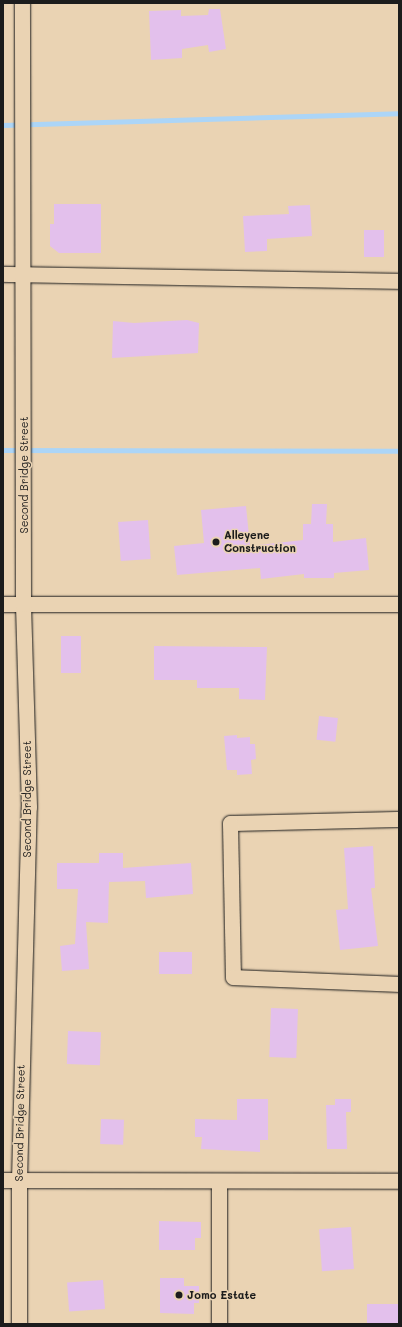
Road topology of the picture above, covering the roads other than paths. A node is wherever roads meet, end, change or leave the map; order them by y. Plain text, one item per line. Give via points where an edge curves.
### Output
1 (22, 3) edge
2 (3, 274) edge
3 (23, 274) junction
4 (399, 281) edge
5 (3, 604) edge
6 (23, 604) junction
7 (399, 604) edge
8 (399, 819) edge
9 (399, 984) edge
10 (3, 1180) edge
11 (19, 1180) junction
12 (399, 1182) edge
13 (219, 1183) junction
14 (19, 1324) edge
15 (219, 1324) edge

1 - 3 street, Second Bridge Street
2 - 3 street
3 - 4 street
3 - 6 street, Second Bridge Street
5 - 6 street
6 - 7 street
6 - 11 street, Second Bridge Street via 29,807
8 - 9 street via 230,823 233,977
10 - 11 street
11 - 13 street
11 - 14 street, Second Bridge Street
12 - 13 street
13 - 15 street

